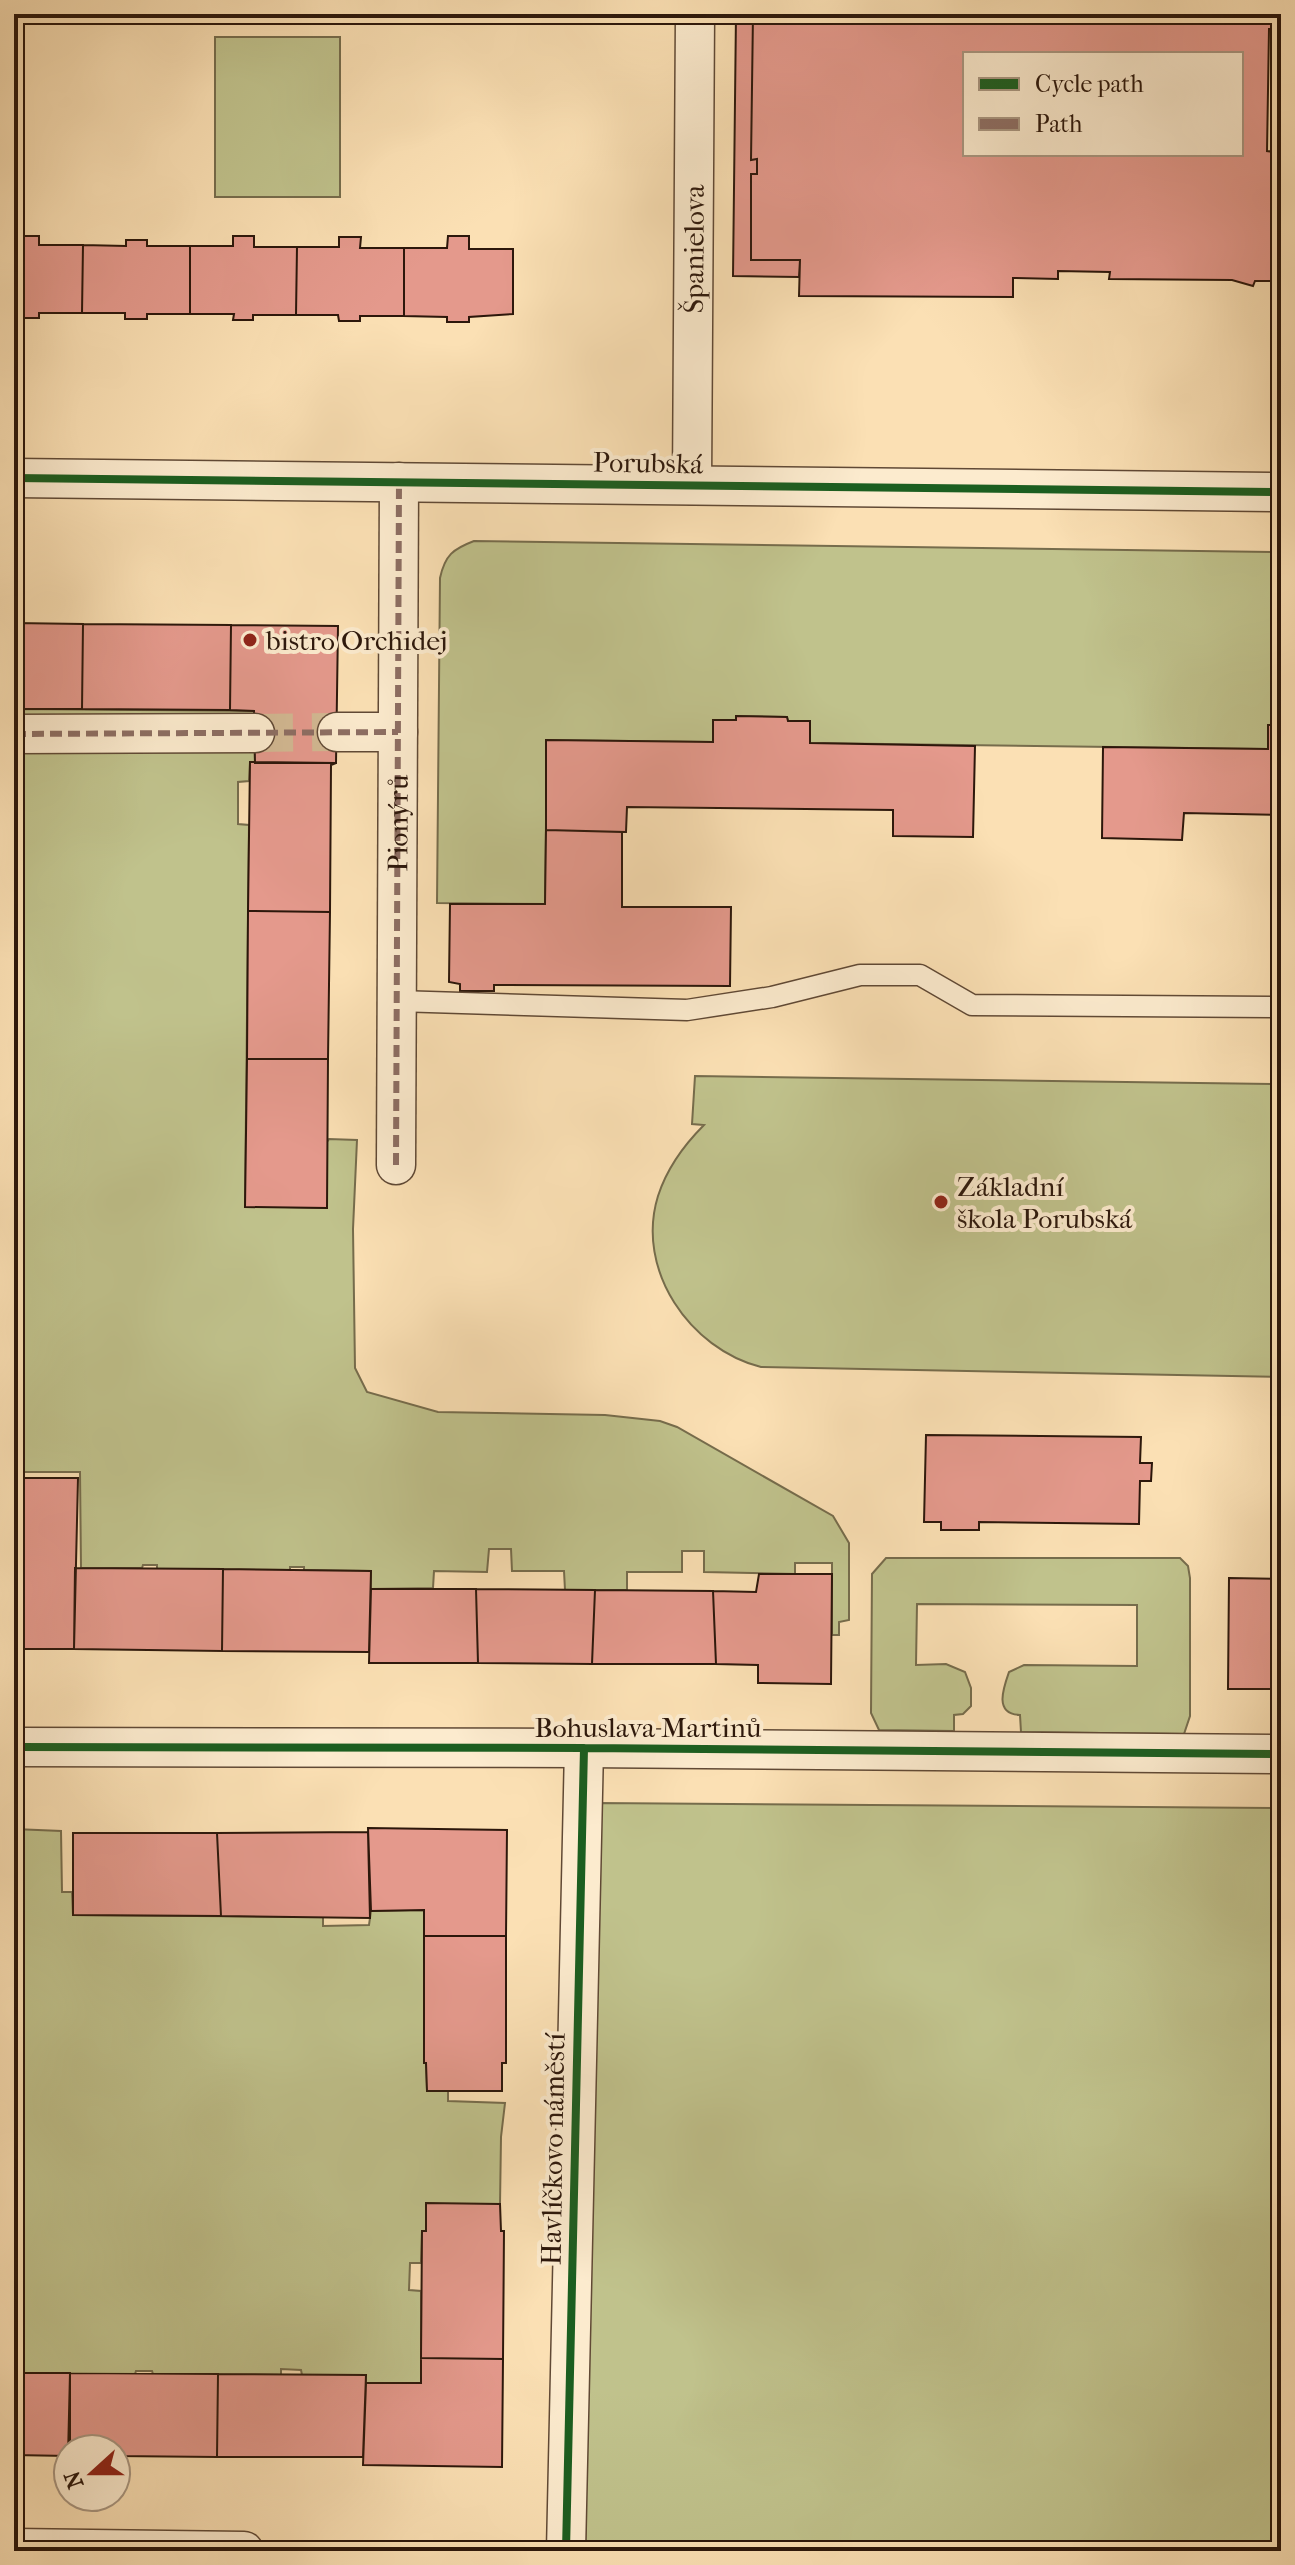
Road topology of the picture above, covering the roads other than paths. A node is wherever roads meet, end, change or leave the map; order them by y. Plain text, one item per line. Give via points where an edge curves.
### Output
1 (695, 14) edge
2 (14, 478) edge
3 (399, 482) junction
4 (692, 485) junction
5 (1281, 492) edge
6 (337, 732) tunnel mouth
7 (398, 732) junction
8 (255, 733) tunnel mouth
9 (14, 734) edge
10 (397, 1001) junction
11 (1281, 1007) edge
12 (396, 1165) dead end
13 (14, 1747) edge
14 (584, 1748) junction
15 (1281, 1754) edge
16 (14, 2548) edge
17 (244, 2551) edge
18 (566, 2551) edge

1 - 4 street, Španielova
2 - 3 street, Porubská
3 - 4 street, Porubská
3 - 7 street, Pionýrů
4 - 5 street, Porubská
6 - 7 street
7 - 10 street, Pionýrů
8 - 9 street
10 - 11 lane via 687,1010 772,997 860,975 920,975 972,1005
10 - 12 street, Pionýrů
13 - 14 street, Bohuslava Martinů
14 - 15 street, Bohuslava Martinů
14 - 18 street, Havlíčkovo náměstí
16 - 17 street

